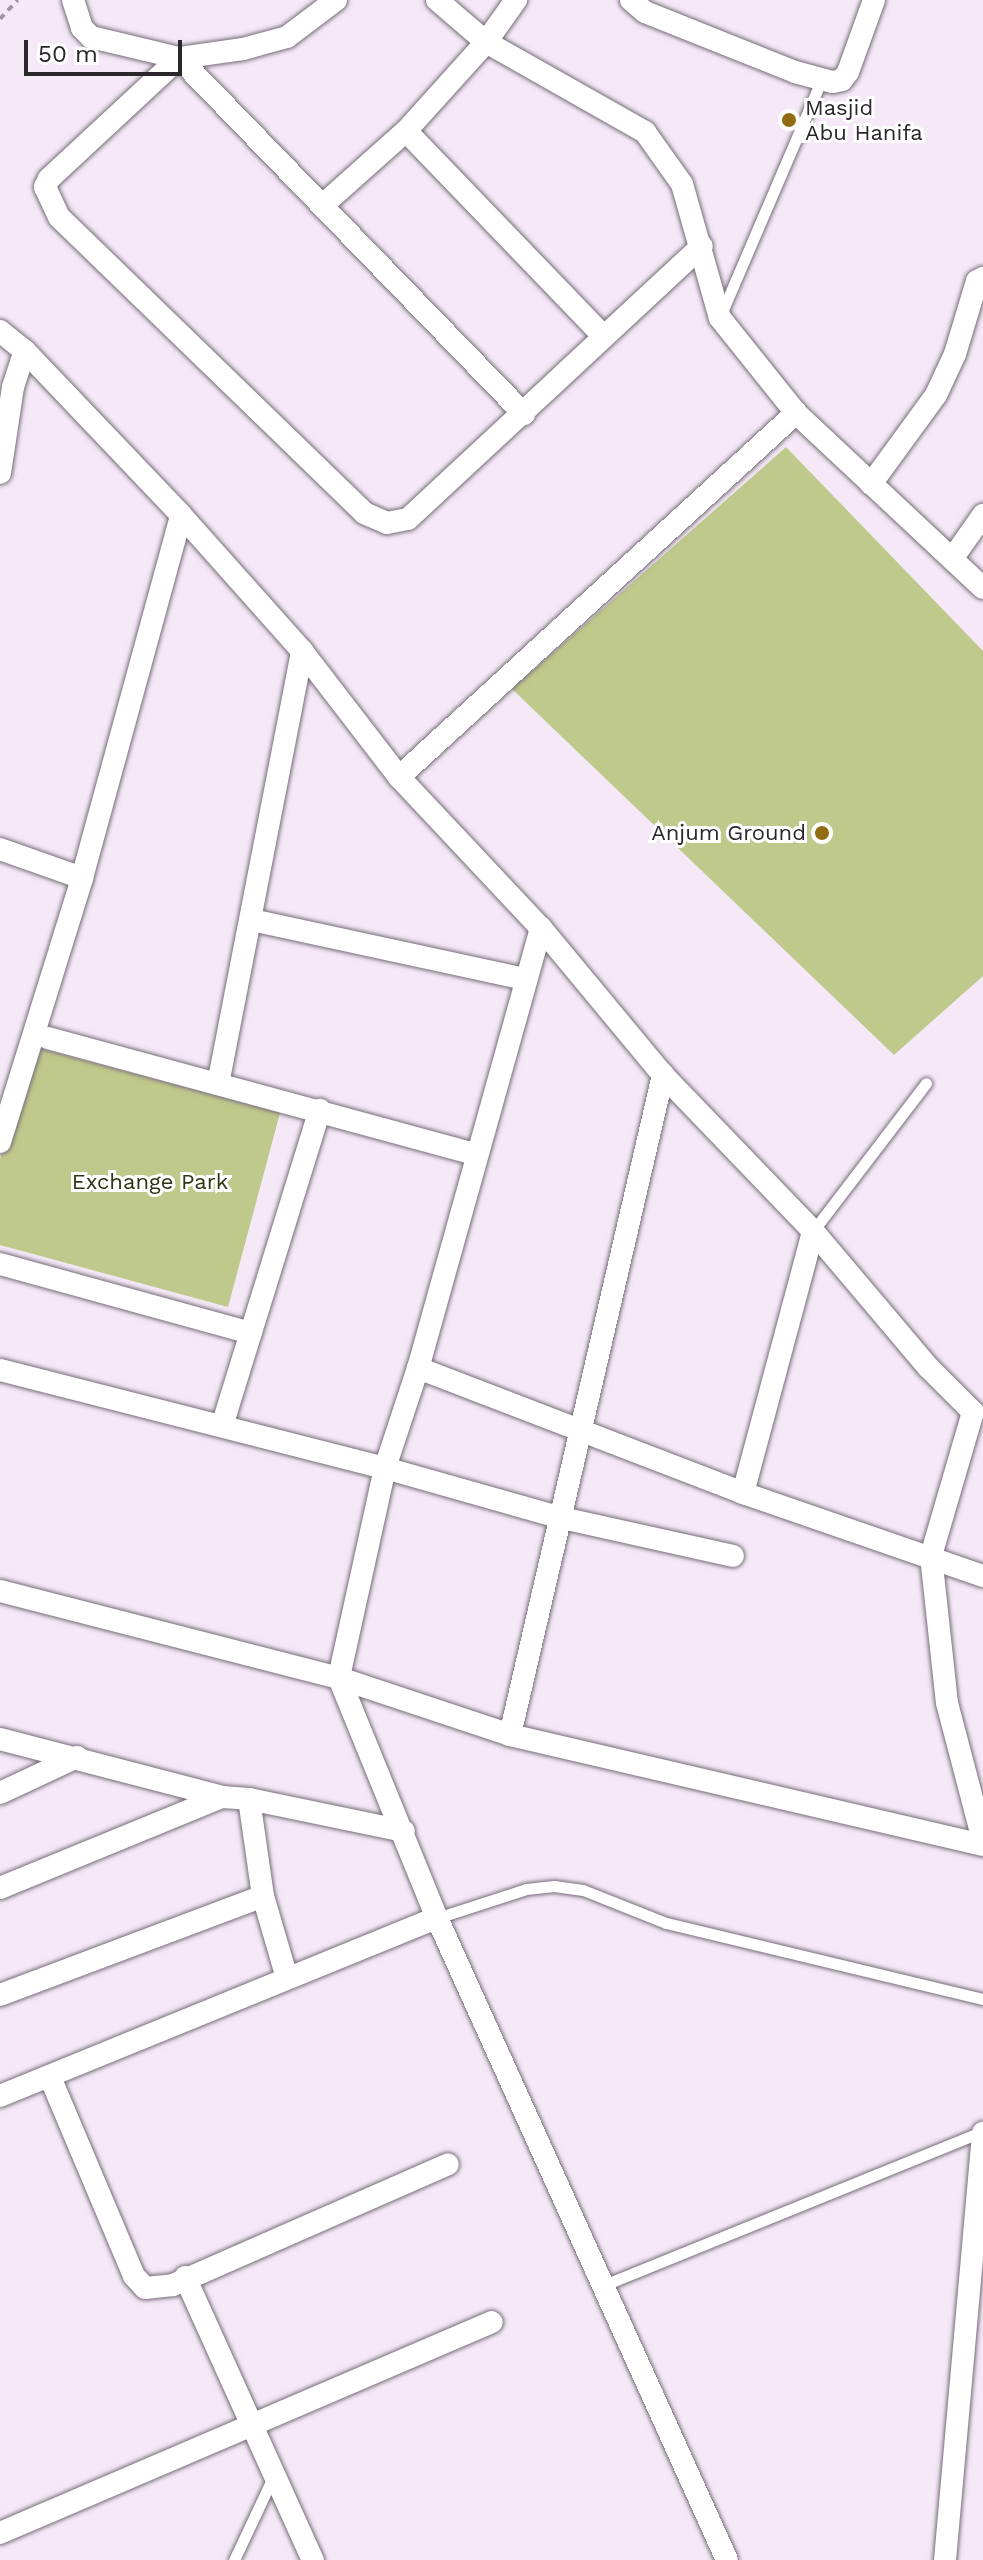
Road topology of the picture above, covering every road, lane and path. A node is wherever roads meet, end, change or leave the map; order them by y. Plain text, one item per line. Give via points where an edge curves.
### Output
1 (18, 0) edge
2 (73, 0) edge
3 (336, 0) edge
4 (437, 0) edge
5 (516, 0) edge
6 (631, 0) edge
7 (874, 0) edge
8 (0, 19) edge
9 (486, 42) junction
10 (179, 58) junction
11 (821, 81) junction
12 (406, 131) junction
13 (324, 204) junction
14 (702, 246) junction
15 (983, 278) edge
16 (720, 318) junction
17 (0, 331) edge
18 (603, 336) junction
19 (25, 351) junction
20 (7, 385) edge
21 (796, 413) junction
22 (524, 414) junction
23 (0, 473) edge
24 (871, 484) junction
25 (181, 515) junction
26 (983, 515) edge
27 (952, 559) junction
28 (983, 588) edge
29 (302, 651) junction
30 (399, 777) junction
31 (0, 849) edge
32 (82, 878) junction
33 (252, 920) junction
34 (541, 928) junction
35 (526, 979) junction
36 (48, 1038) dead end
37 (663, 1075) junction
38 (926, 1083) dead end
39 (218, 1084) junction
40 (320, 1110) junction
41 (0, 1142) edge
42 (475, 1154) junction
43 (813, 1231) junction
44 (0, 1264) edge
45 (251, 1333) junction
46 (418, 1368) junction
47 (0, 1370) edge
48 (978, 1416) edge
49 (222, 1426) junction
50 (579, 1428) junction
51 (385, 1468) junction
52 (743, 1493) junction
53 (562, 1518) junction
54 (733, 1556) dead end
55 (931, 1556) junction
56 (983, 1576) edge
57 (0, 1591) edge
58 (339, 1678) junction
59 (510, 1735) junction
60 (0, 1739) edge
61 (77, 1757) junction
62 (974, 1773) edge
63 (0, 1793) edge
64 (222, 1797) junction
65 (249, 1799) junction
66 (404, 1831) junction
67 (983, 1842) edge
68 (0, 1888) edge
69 (263, 1896) junction
70 (437, 1918) junction
71 (287, 1978) junction
72 (0, 1995) edge
73 (983, 1999) edge
74 (50, 2077) junction
75 (0, 2096) edge
76 (983, 2132) edge
77 (448, 2164) dead end
78 (981, 2166) edge
79 (185, 2277) junction
80 (604, 2285) junction
81 (492, 2322) dead end
82 (253, 2423) junction
83 (275, 2472) junction
84 (0, 2533) edge
85 (234, 2560) edge
86 (313, 2560) edge
87 (727, 2560) edge
88 (945, 2560) edge

1 - 8 path
2 - 10 street via 82,28 91,37
3 - 10 street via 287,37
4 - 9 street
5 - 9 street
6 - 11 street via 645,12
7 - 11 street via 848,72 842,80
9 - 12 street
9 - 14 street via 645,132 682,184
10 - 13 street
10 - 22 street via 49,179 45,187 59,217 375,521 408,519
11 - 16 lane
12 - 13 street
12 - 18 street
13 - 22 street
14 - 16 street
14 - 18 street
15 - 24 street via 977,281 955,354 936,395
16 - 21 street
17 - 19 street
18 - 22 street
19 - 20 street
19 - 25 street
20 - 23 street
21 - 24 street
21 - 30 street
24 - 27 street
25 - 29 street
25 - 32 street
26 - 27 street
27 - 28 street
29 - 30 street
29 - 33 street
30 - 34 street
31 - 32 street
32 - 41 street
33 - 35 street
33 - 39 street
34 - 35 street
34 - 37 street
35 - 42 street
36 - 39 street
37 - 43 street
37 - 50 street
38 - 43 lane
39 - 40 street
40 - 42 street
40 - 45 street
42 - 46 street
43 - 48 street via 928,1367
43 - 52 street
44 - 45 street
45 - 49 street
46 - 50 street
46 - 51 street
47 - 49 street
48 - 55 street
49 - 51 street
50 - 52 street
50 - 53 street
51 - 53 street
51 - 58 street
52 - 55 street
53 - 54 street
53 - 59 street
55 - 56 street
55 - 62 street via 947,1703
57 - 58 street
58 - 59 street
58 - 66 street
59 - 67 street
60 - 61 street
61 - 63 street
61 - 64 street
62 - 67 street
64 - 65 street
64 - 68 street
65 - 66 street
65 - 69 street
66 - 70 street
69 - 71 street
69 - 72 street
70 - 71 street
70 - 73 lane via 526,1889 583,1890 666,1923
70 - 80 street
71 - 74 street
74 - 75 street
74 - 79 street via 139,2285 173,2285
76 - 78 street
76 - 80 lane
77 - 79 street
78 - 88 street
79 - 82 street
80 - 87 street
81 - 82 street
82 - 83 street
82 - 84 street
83 - 85 lane
83 - 86 street

